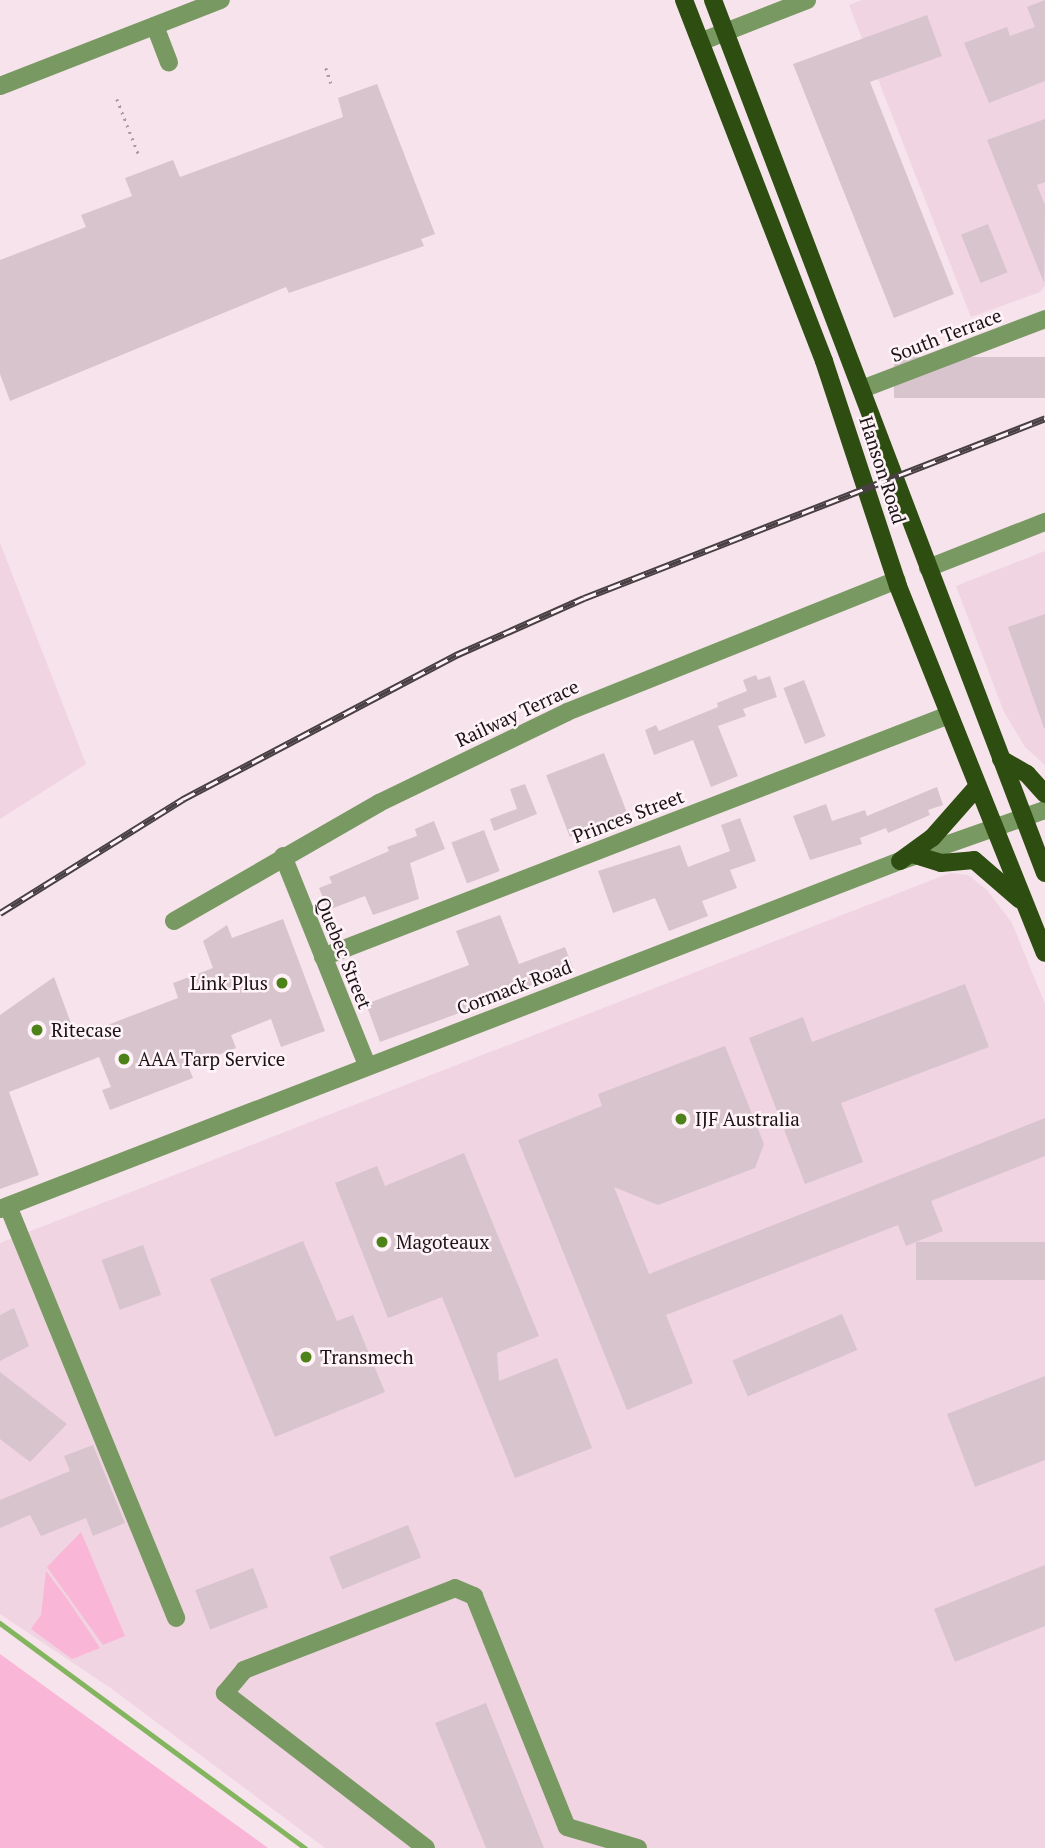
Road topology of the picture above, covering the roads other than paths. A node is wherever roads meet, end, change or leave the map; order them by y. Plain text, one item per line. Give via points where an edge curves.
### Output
1 (220, 0) edge
2 (684, 0) edge
3 (713, 0) edge
4 (807, 0) edge
5 (155, 26) junction
6 (726, 32) junction
7 (700, 42) junction
8 (169, 62) dead end
9 (0, 86) edge
10 (1045, 319) edge
11 (824, 361) junction
12 (862, 389) junction
13 (1045, 522) edge
14 (928, 568) junction
15 (897, 580) junction
16 (949, 715) junction
17 (1001, 759) junction
18 (977, 787) junction
19 (1045, 793) edge
20 (1045, 810) edge
21 (1025, 817) junction
22 (1045, 826) edge
23 (993, 828) junction
24 (283, 856) junction
25 (907, 858) junction
26 (1044, 870) edge
27 (1024, 904) junction
28 (174, 921) dead end
29 (1045, 953) edge
30 (323, 957) junction
31 (367, 1065) junction
32 (4, 1208) edge
33 (176, 1618) dead end
34 (426, 1848) edge
35 (638, 1848) edge

1 - 5 street
2 - 7 main road, Hanson Road
3 - 6 main road, Hanson Road
4 - 6 street
5 - 8 street
5 - 9 street
6 - 7 street
6 - 12 main road, Hanson Road
7 - 11 main road, Hanson Road
10 - 12 street, South Terrace
11 - 12 main road via 842,380
11 - 15 main road, Hanson Road
12 - 14 main road, Hanson Road
13 - 14 street
14 - 17 main road, Hanson Road
15 - 16 main road, Hanson Road
15 - 24 street, Railway Terrace via 567,712 379,803
16 - 18 main road, Hanson Road
16 - 30 street, Princes Street
17 - 19 main road via 1027,774
17 - 21 main road, Hanson Road
18 - 23 main road, Hanson Road
18 - 25 main road via 965,805
20 - 21 street, Cormack Road
21 - 23 street, Cormack Road
21 - 26 main road, Hanson Road
22 - 26 main road via 1039,848
23 - 25 street, Cormack Road
23 - 27 main road, Hanson Road
24 - 28 street, Railway Terrace
24 - 30 street, Quebec Street
25 - 27 main road via 941,863 974,860
25 - 31 street, Cormack Road
27 - 29 main road, Hanson Road
30 - 31 street, Quebec Street
31 - 32 street, Cormack Road
32 - 33 street
34 - 35 street via 225,1693 244,1670 455,1588 474,1597 567,1827

